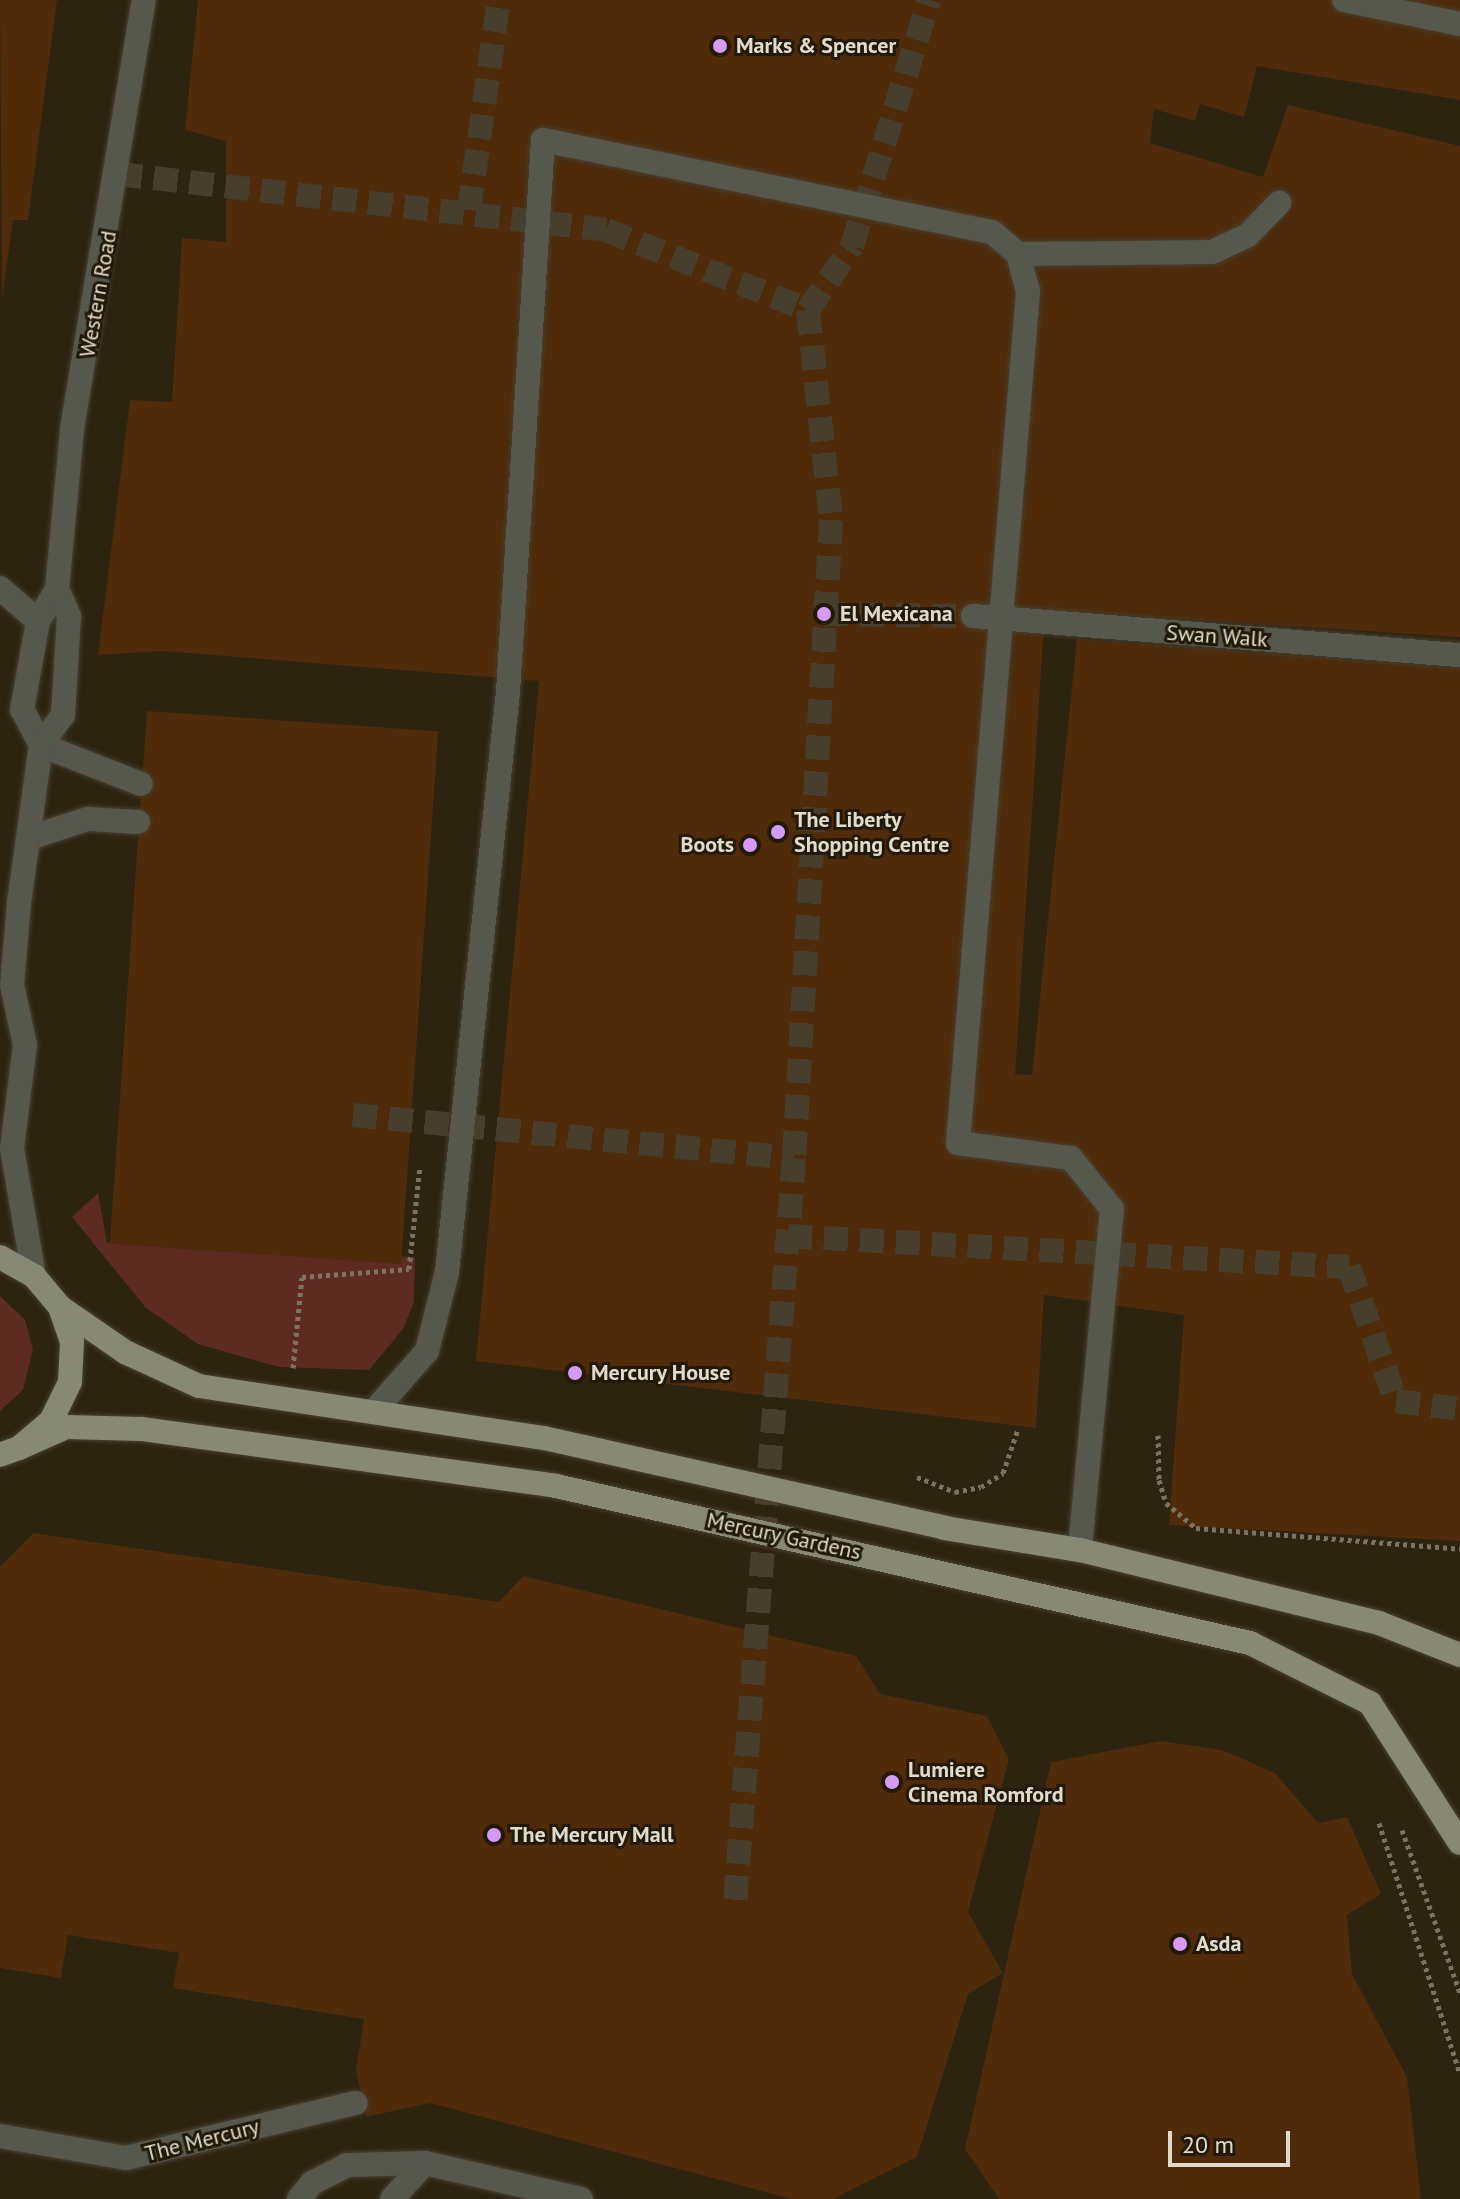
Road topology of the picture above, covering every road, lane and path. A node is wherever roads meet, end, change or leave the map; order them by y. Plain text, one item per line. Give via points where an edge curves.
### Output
1 (144, 0) edge
2 (1344, 0) edge
3 (1460, 24) edge
4 (1279, 203) dead end
5 (1018, 254) junction
6 (0, 588) edge
7 (57, 589) junction
8 (973, 616) tunnel mouth
9 (38, 621) junction
10 (1460, 655) edge
11 (41, 745) junction
12 (141, 784) dead end
13 (138, 822) dead end
14 (29, 838) junction
15 (6, 996) edge
16 (420, 1166) dead end
17 (0, 1257) edge
18 (34, 1276) junction
19 (60, 1307) junction
20 (292, 1373) dead end
21 (376, 1409) junction
22 (1018, 1429) dead end
23 (1158, 1435) dead end
24 (10, 1452) edge
25 (917, 1477) dead end
26 (1460, 1549) edge
27 (1080, 1550) junction
28 (1460, 1655) edge
29 (1379, 1823) dead end
30 (1402, 1830) dead end
31 (1460, 1843) edge
32 (1460, 1993) edge
33 (1460, 2074) edge
34 (355, 2103) dead end
35 (0, 2136) edge
36 (425, 2163) junction
37 (521, 2191) edge
38 (299, 2199) edge
39 (392, 2199) edge
40 (581, 2199) edge

1 - 7 street, Western Road via 72,429
2 - 3 street
4 - 5 street via 1248,235 1212,252
5 - 21 street via 992,232 543,140 508,692 447,1272 427,1351
5 - 27 street via 1028,292 958,1143 1071,1158 1112,1209
6 - 9 street
7 - 9 street, Western Road
7 - 11 street, Western Road via 69,616 68,677 63,715
8 - 10 street, Swan Walk
9 - 11 street, Western Road via 22,710
11 - 12 street
11 - 14 street, Western Road
13 - 14 street via 88,819
14 - 15 street, Western Road
15 - 18 street, Western Road via 25,1045 12,1148
16 - 20 path via 409,1269 302,1277
17 - 18 main road
18 - 19 main road
19 - 21 main road, Mercury Gardens via 125,1352 199,1386
19 - 24 main road via 72,1342 70,1382 51,1421
21 - 27 main road, Mercury Gardens via 641,1456 945,1528
22 - 25 path via 1003,1473 981,1487 955,1492
23 - 26 path via 1166,1503 1196,1528
24 - 31 main road, Mercury Gardens via 66,1427 142,1429 542,1484 1250,1643 1370,1703
27 - 28 main road, Mercury Gardens via 1379,1623
29 - 33 path
30 - 32 path
34 - 35 street, The Mercury via 126,2158
36 - 37 street
36 - 38 street via 347,2165 312,2183
36 - 39 street
37 - 40 street

